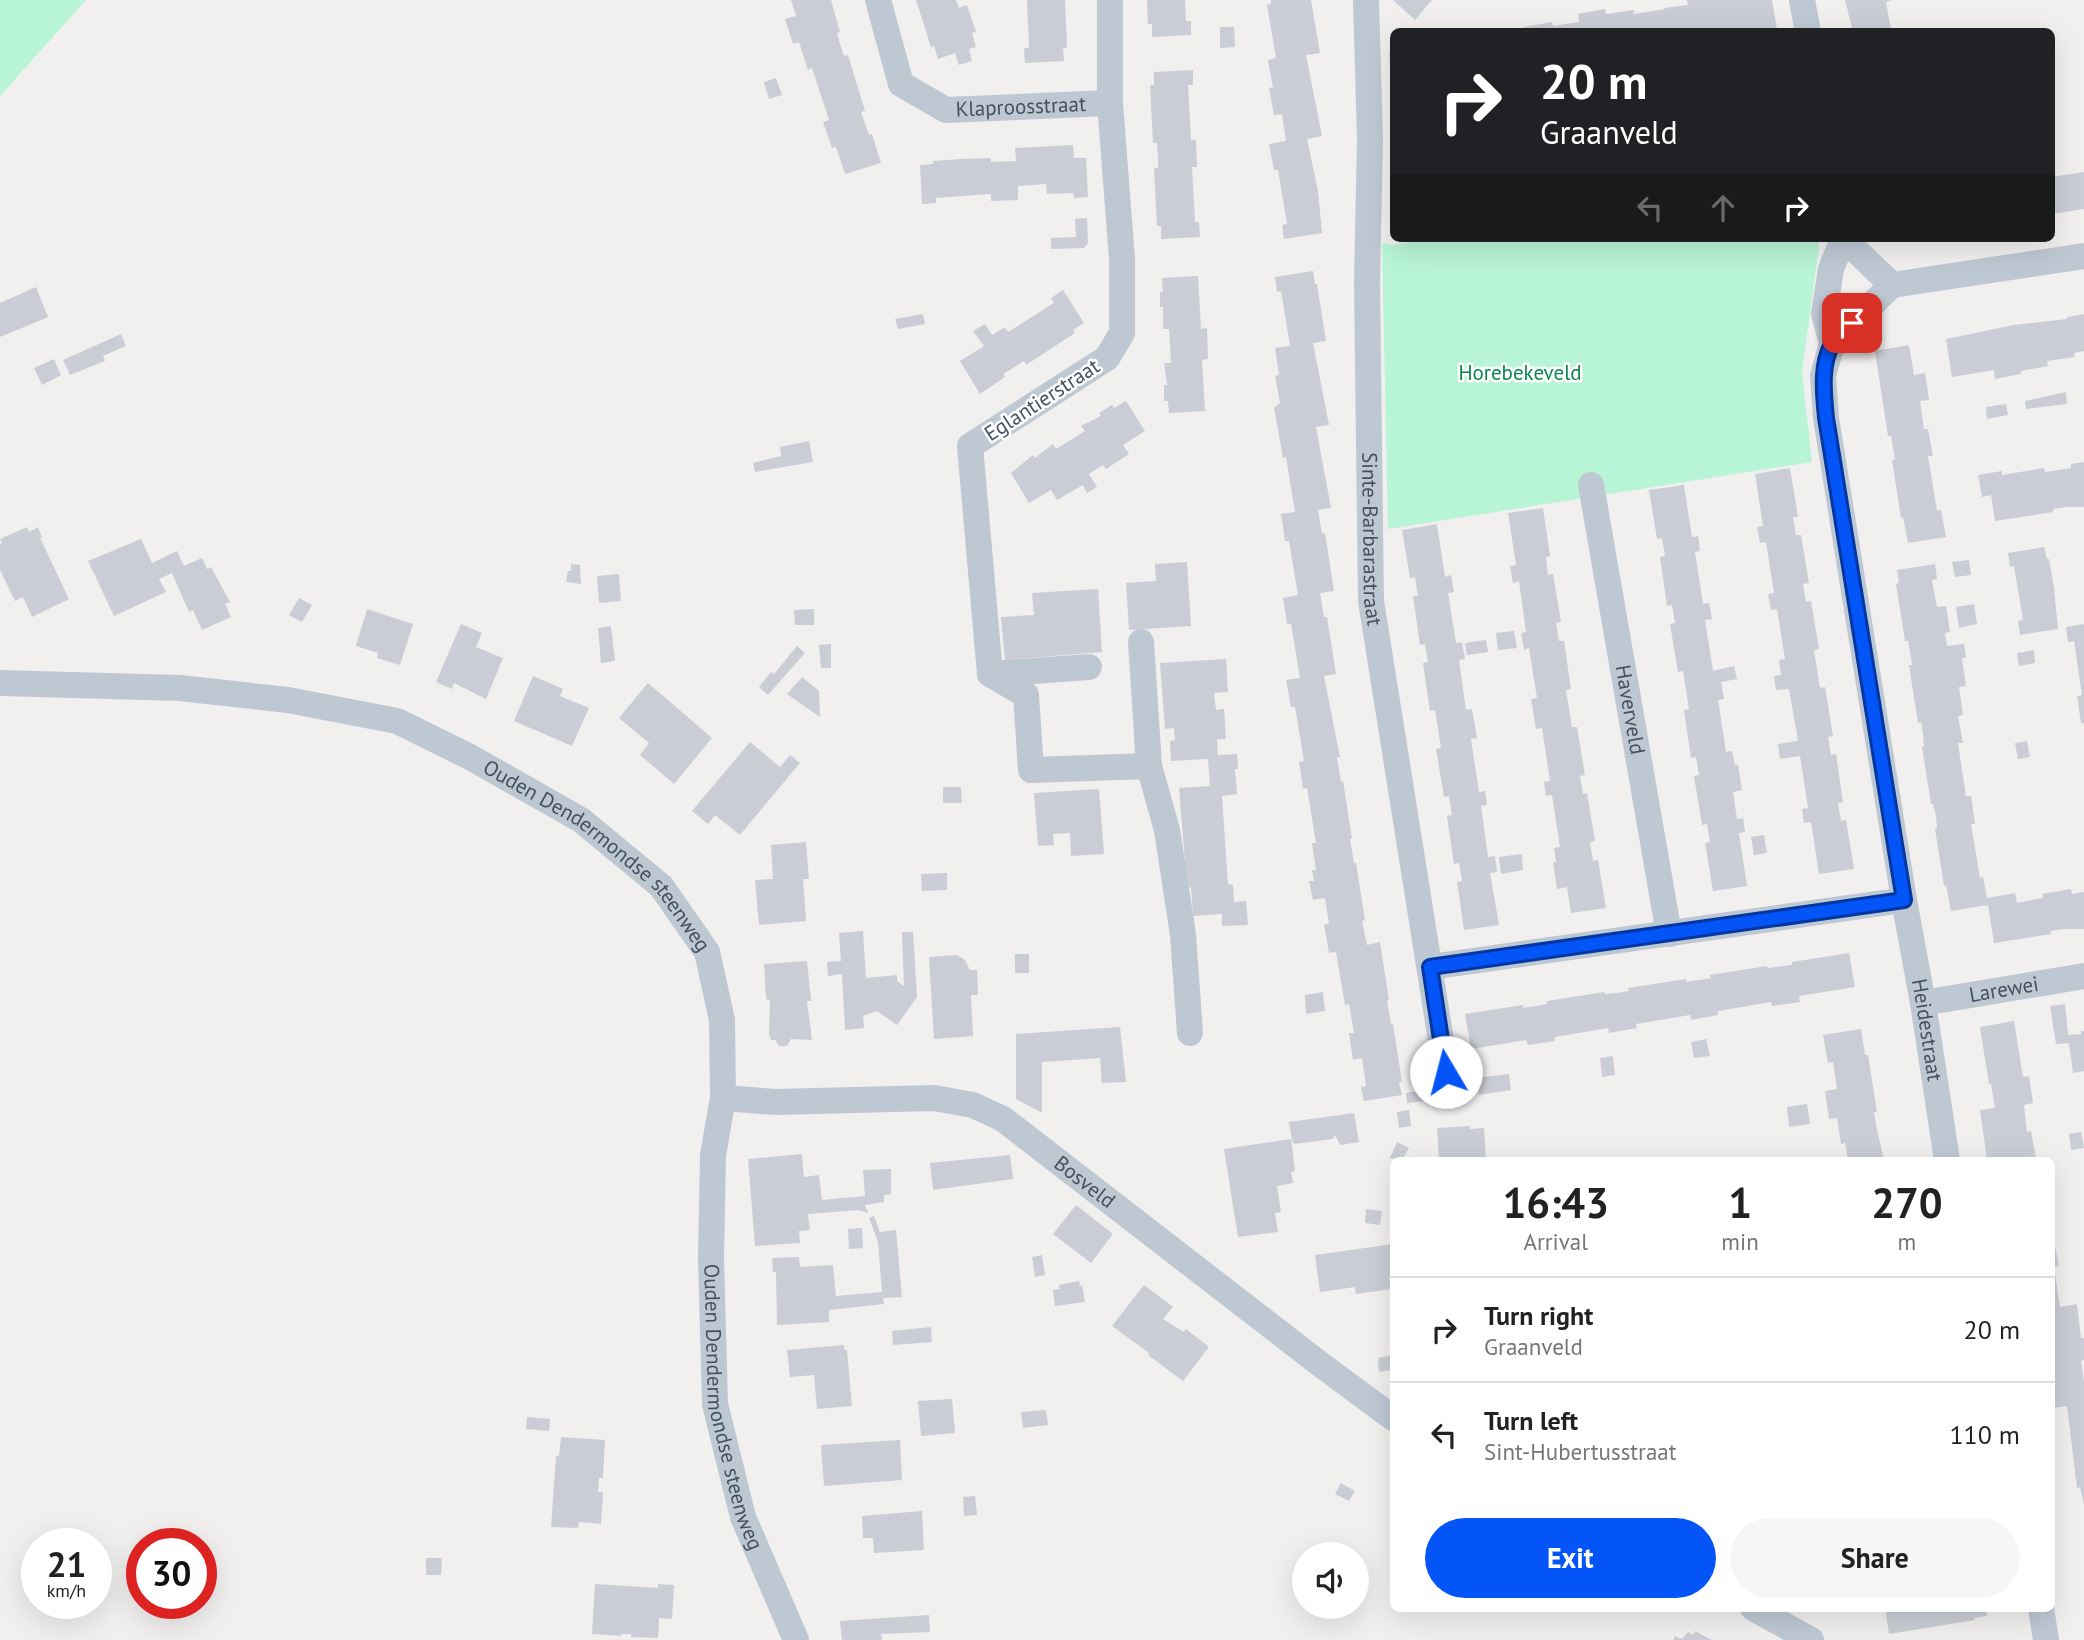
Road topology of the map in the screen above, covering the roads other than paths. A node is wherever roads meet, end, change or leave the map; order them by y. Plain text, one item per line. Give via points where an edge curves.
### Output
1 (878, 0) edge
2 (1110, 0) edge
3 (1366, 0) edge
4 (1802, 0) edge
5 (1807, 28) edge
6 (1110, 103) junction
7 (1381, 137) edge
8 (1842, 242) edge
9 (1846, 242) edge
10 (2084, 256) edge
11 (1892, 285) junction
12 (1832, 343) junction
13 (1591, 485) dead end
14 (1141, 642) dead end
15 (1089, 667) dead end
16 (990, 674) junction
17 (0, 683) edge
18 (1149, 766) junction
19 (1904, 900) junction
20 (1668, 934) junction
21 (1430, 967) junction
22 (2084, 976) edge
23 (1923, 1003) junction
24 (1190, 1033) dead end
25 (1446, 1072) dead end
26 (723, 1098) junction
27 (1947, 1157) edge
28 (1390, 1416) edge
29 (1760, 1612) edge
30 (2042, 1612) edge
31 (796, 1640) edge
32 (1811, 1640) edge
33 (2046, 1640) edge

1 - 6 street, Klaproosstraat via 901,84 946,110
2 - 6 street, Eglantierstraat
3 - 7 street, Sinte-Barbarastraat
4 - 5 street
6 - 16 street, Eglantierstraat via 1122,259 1122,333 1107,359 970,446
7 - 21 street, Sinte-Barbarastraat via 1367,308 1371,601
8 - 12 street via 1831,269 1824,314
9 - 11 street
10 - 11 street
11 - 12 street
12 - 19 street, Heidestraat via 1823,376 1826,418
13 - 20 street, Haverveld
14 - 18 street
15 - 16 street
16 - 18 street via 1026,695 1031,770
17 - 26 street, Ouden Dendermondse steenweg via 180,688 288,700 397,721 580,820 661,886 707,952 722,1020
18 - 24 street via 1167,830 1181,922
19 - 20 street
19 - 23 street, Heidestraat
20 - 21 street
21 - 25 street, Sinte-Barbarastraat
22 - 23 street, Larewei
23 - 27 street, Heidestraat
26 - 28 street, Bosveld via 776,1102 934,1098 973,1105 1003,1119
26 - 31 street, Ouden Dendermondse steenweg via 713,1168 715,1404 743,1517
29 - 32 street
30 - 33 street

